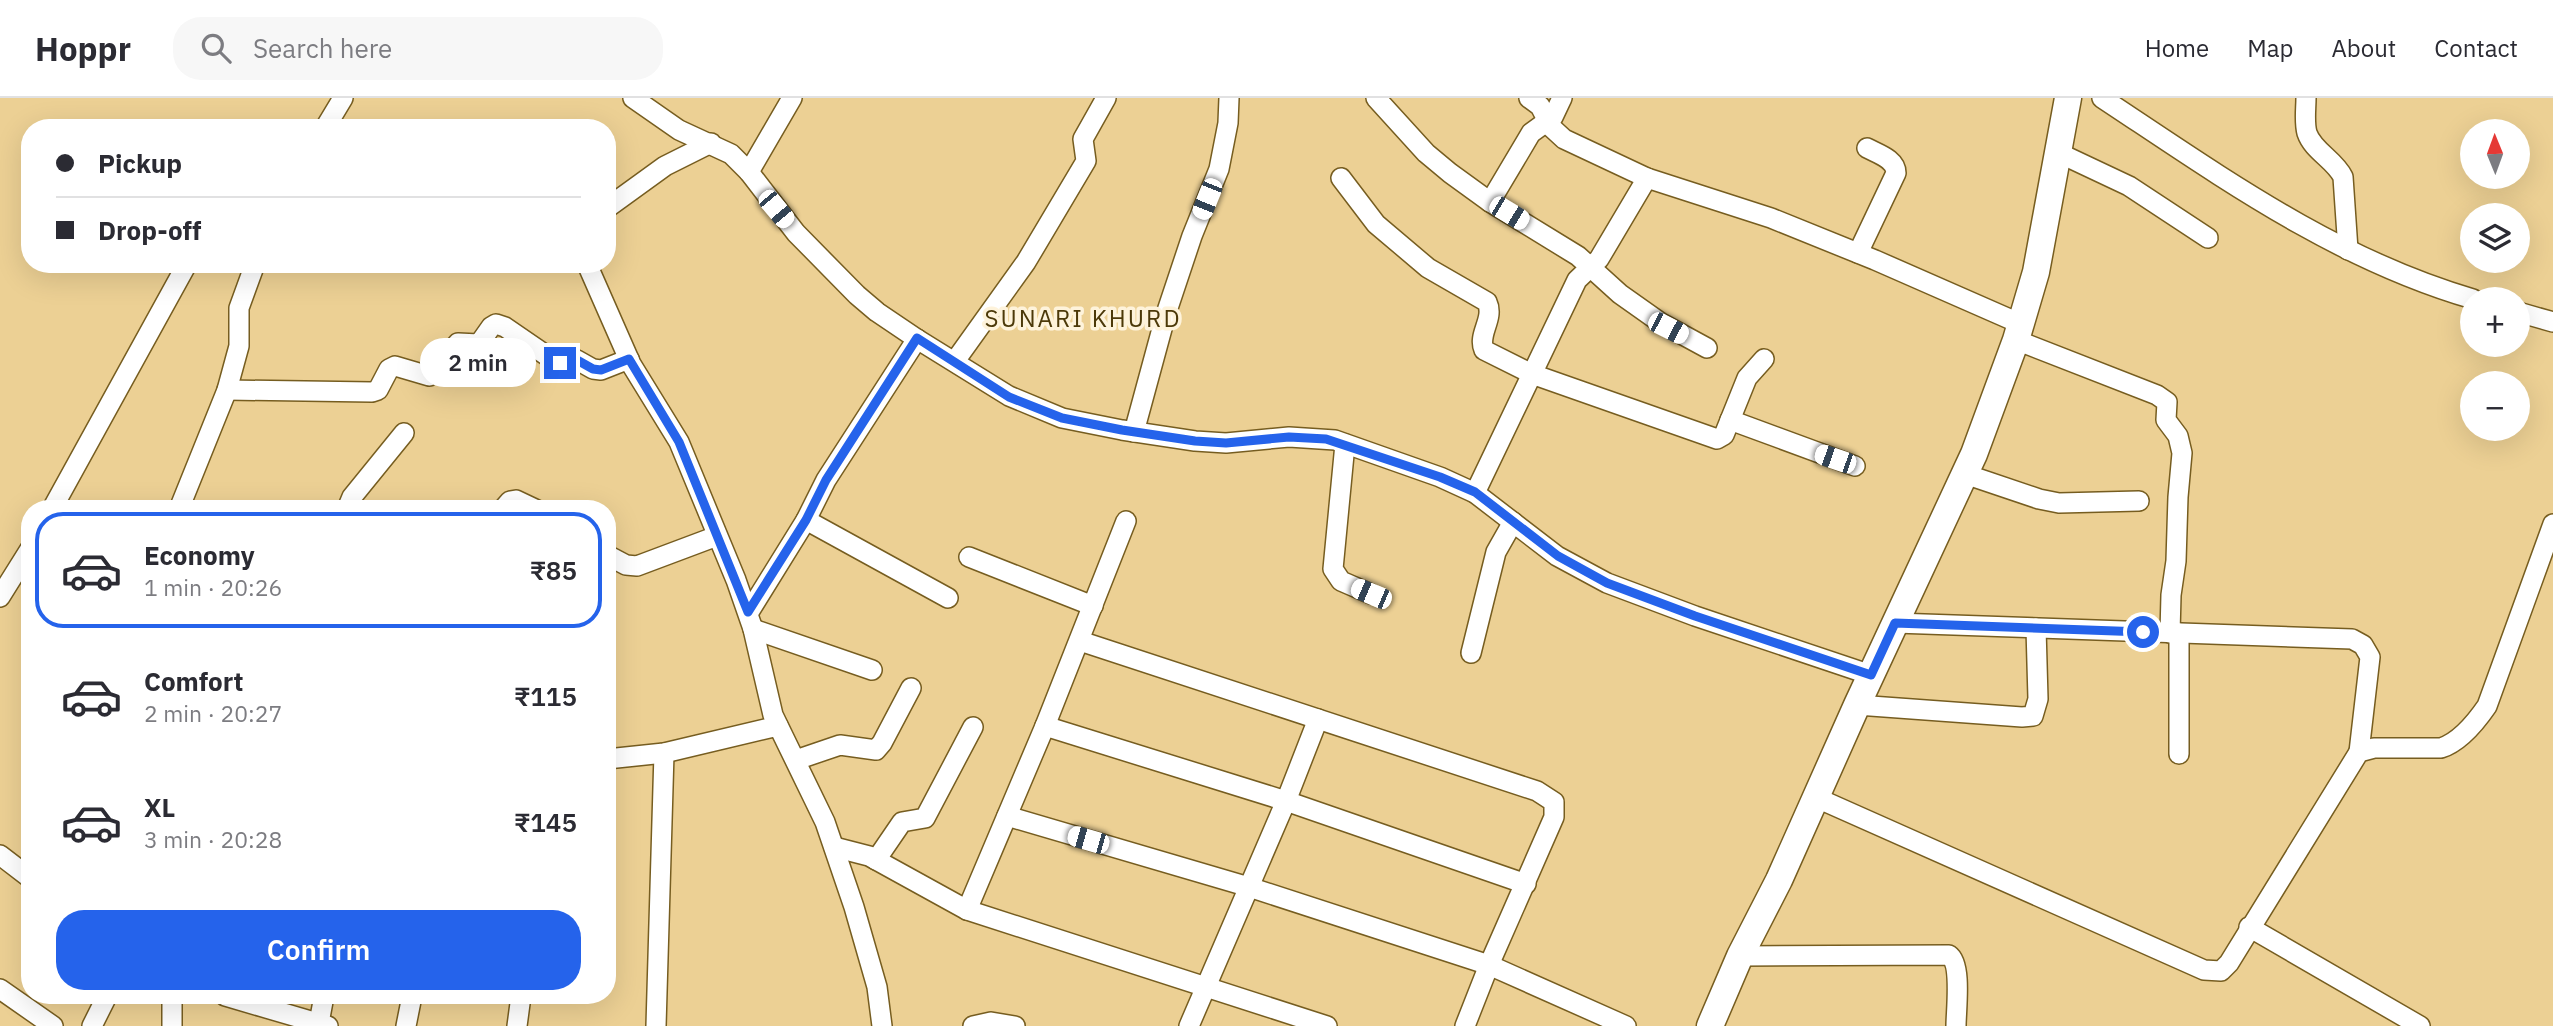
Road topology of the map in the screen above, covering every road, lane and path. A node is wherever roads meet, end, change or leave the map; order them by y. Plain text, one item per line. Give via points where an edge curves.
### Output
1 (343, 98) edge
2 (632, 98) edge
3 (792, 98) edge
4 (1105, 98) edge
5 (1229, 98) edge
6 (1376, 98) edge
7 (1530, 98) edge
8 (1562, 98) edge
9 (2068, 98) edge
10 (2102, 98) edge
11 (2306, 98) edge
12 (330, 119) edge
13 (1549, 122) junction
14 (711, 143) junction
15 (1867, 148) dead end
16 (2059, 153) junction
17 (749, 172) junction
18 (1341, 178) dead end
19 (1647, 178) junction
20 (616, 201) edge
21 (1490, 202) junction
22 (2208, 238) dead end
23 (2348, 250) junction
24 (1858, 253) junction
25 (1591, 267) junction
26 (182, 273) edge
27 (252, 273) edge
28 (591, 273) edge
29 (2460, 295) edge
30 (2530, 315) edge
31 (2553, 322) edge
32 (2018, 332) junction
33 (917, 338) junction
34 (1707, 348) dead end
35 (629, 359) junction
36 (1764, 359) dead end
37 (955, 361) junction
38 (1532, 374) junction
39 (227, 390) junction
40 (1730, 420) junction
41 (1134, 432) junction
42 (404, 433) dead end
43 (1345, 444) junction
44 (1854, 466) dead end
45 (1965, 474) junction
46 (1475, 492) junction
47 (57, 500) edge
48 (183, 500) edge
49 (351, 500) edge
50 (2139, 501) dead end
51 (806, 520) junction
52 (1126, 521) dead end
53 (1513, 522) junction
54 (2553, 524) edge
55 (717, 536) junction
56 (969, 557) dead end
57 (616, 560) edge
58 (21, 563) edge
59 (1371, 594) dead end
60 (0, 597) edge
61 (948, 598) dead end
62 (1093, 606) junction
63 (751, 620) junction
64 (1895, 623) junction
65 (2036, 628) junction
66 (2174, 633) junction
67 (1080, 641) junction
68 (1471, 653) dead end
69 (872, 670) dead end
70 (1871, 675) junction
71 (911, 688) dead end
72 (1857, 705) junction
73 (1318, 719) junction
74 (778, 726) junction
75 (1045, 726) junction
76 (973, 727) dead end
77 (2359, 752) junction
78 (664, 753) junction
79 (2179, 754) dead end
80 (616, 758) edge
81 (796, 760) junction
82 (1817, 798) junction
83 (1286, 801) junction
84 (1007, 816) junction
85 (834, 847) junction
86 (0, 855) edge
87 (876, 860) junction
88 (21, 871) edge
89 (1527, 884) junction
90 (1249, 887) junction
91 (968, 910) junction
92 (2249, 927) junction
93 (1740, 956) junction
94 (1489, 965) junction
95 (1205, 986) junction
96 (0, 989) edge
97 (21, 1004) edge
98 (21, 1004) edge
99 (103, 1004) edge
100 (172, 1004) edge
101 (252, 1004) edge
102 (324, 1004) edge
103 (411, 1004) edge
104 (520, 1004) edge
105 (324, 1025) edge
106 (53, 1026) edge
107 (92, 1026) edge
108 (172, 1026) edge
109 (407, 1026) edge
110 (517, 1026) edge
111 (656, 1026) edge
112 (881, 1026) edge
113 (973, 1026) edge
114 (1015, 1026) edge
115 (1189, 1026) edge
116 (1327, 1026) edge
117 (1465, 1026) edge
118 (1626, 1026) edge
119 (1710, 1026) edge
120 (1956, 1026) edge
121 (2420, 1026) edge

1 - 12 street
2 - 14 street via 679,130
3 - 17 street
4 - 37 street via 1083,139 1086,161 1026,262
5 - 41 street via 1219,169 1166,314
6 - 21 street via 1426,153
7 - 13 street
8 - 13 street
9 - 16 street
10 - 23 street via 2251,197
11 - 23 street via 2308,136 2343,177
13 - 19 street via 1564,139
13 - 21 street via 1531,133
14 - 17 street
14 - 20 street via 665,166
15 - 24 street via 1897,169
16 - 22 street via 2129,186
16 - 32 street via 2036,272
17 - 33 street via 814,252 877,312
18 - 38 street via 1383,231 1428,268 1487,302 1490,313 1482,339 1484,350
19 - 24 street via 1746,208
19 - 25 street
21 - 25 street
23 - 29 street
24 - 32 street
25 - 34 street via 1655,319
25 - 38 street via 1577,280
26 - 47 street
27 - 39 street via 239,308 239,346
28 - 35 street
30 - 31 street
32 - 45 street
32 - 66 street via 2167,402 2166,420 2178,436 2182,453
33 - 37 street
33 - 51 street via 826,480
35 - 39 street via 601,370 577,360 556,362 496,324 479,344 456,344 429,376 396,366 372,392
35 - 55 street via 679,442
36 - 40 street via 1747,378
37 - 41 street via 1009,397 1041,411
38 - 40 street via 1712,439 1721,438
38 - 46 street
39 - 48 street
40 - 44 street
41 - 43 street via 1211,442 1289,437
42 - 49 street
43 - 46 street
43 - 59 street via 1333,569 1341,582
45 - 50 street via 2052,502
45 - 64 street
46 - 53 street
51 - 61 street
51 - 63 street
52 - 62 street
53 - 68 street via 1496,552
53 - 70 street via 1558,556 1607,583
54 - 77 street via 2481,715 2441,748
55 - 57 street via 647,564 626,565
55 - 63 street
56 - 62 street
58 - 60 street
62 - 67 street
63 - 69 street
63 - 74 street
64 - 65 street
64 - 70 street
65 - 66 street
65 - 72 street via 2038,699 2033,716
66 - 77 street via 2345,639 2364,645 2370,664
66 - 79 street
67 - 73 street
67 - 75 street
70 - 72 street
71 - 81 street via 876,750 840,745
72 - 82 street
73 - 83 street
73 - 89 street via 1549,797 1555,813
74 - 78 street
74 - 81 street
75 - 83 street
75 - 84 street
76 - 87 street via 925,818 902,822
77 - 92 street
78 - 80 street
78 - 111 street
81 - 85 street
82 - 92 street via 2204,970 2224,969
82 - 93 street
83 - 89 street
83 - 90 street
84 - 90 street
84 - 91 street
85 - 87 street
85 - 112 street via 872,968
86 - 88 street
87 - 91 street
89 - 94 street
90 - 94 street
90 - 95 street
91 - 95 street
92 - 121 street
93 - 119 street
93 - 120 street via 1949,955 1957,967
94 - 117 street
94 - 118 street
95 - 115 street
95 - 116 street
96 - 97 street
98 - 106 street
99 - 107 street
100 - 108 street
101 - 105 street
102 - 105 street
103 - 109 street
104 - 110 street
113 - 114 street via 991,1022

